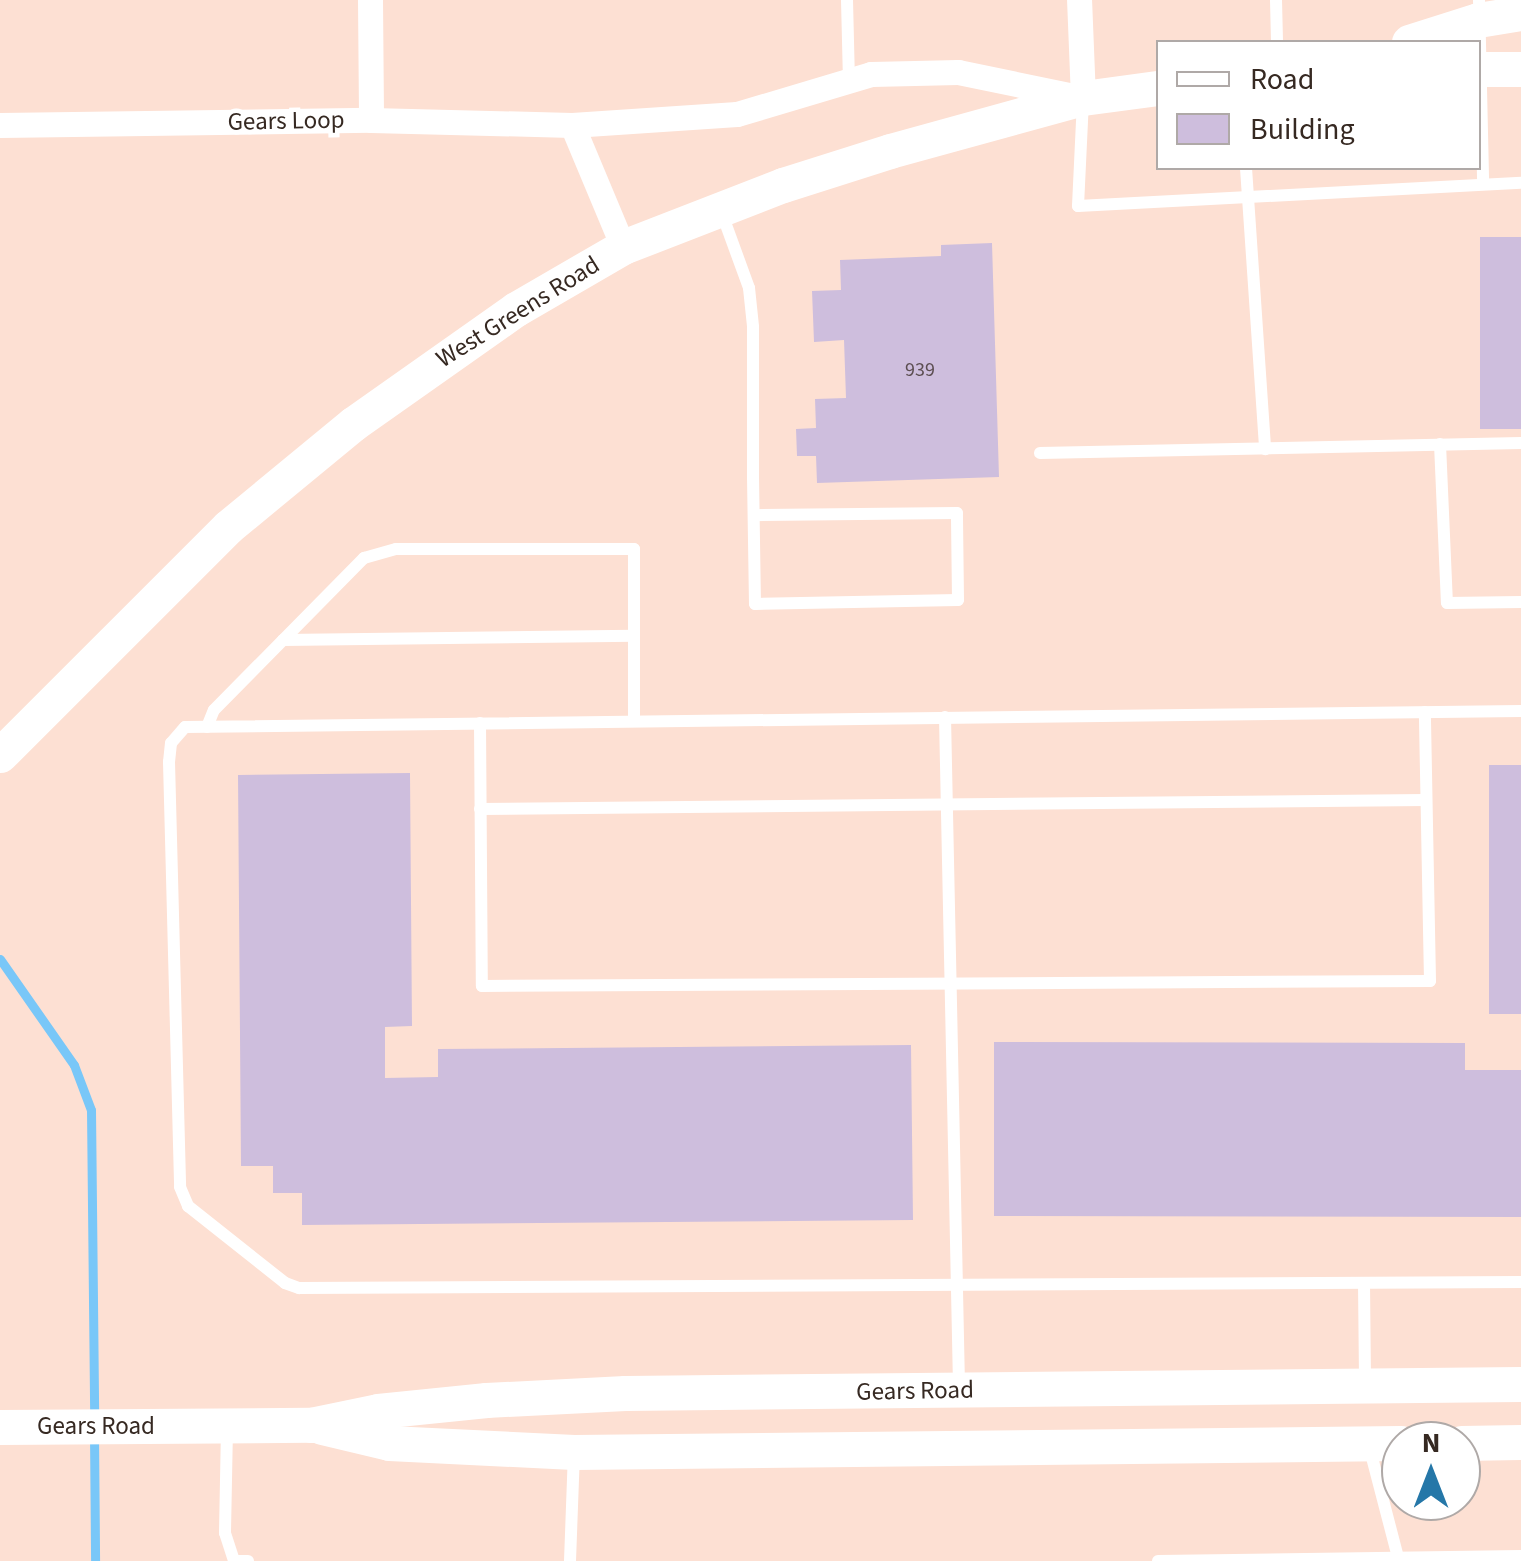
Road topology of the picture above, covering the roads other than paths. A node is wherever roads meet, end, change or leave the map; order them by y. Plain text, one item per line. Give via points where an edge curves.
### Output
1 (370, 0) edge
2 (847, 0) edge
3 (1079, 0) edge
4 (1276, 0) edge
5 (1479, 10) edge
6 (1521, 13) edge
7 (1278, 40) edge
8 (1414, 40) edge
9 (1479, 40) edge
10 (1481, 69) edge
11 (1521, 69) edge
12 (849, 80) junction
13 (1156, 88) edge
14 (1083, 98) junction
15 (370, 120) junction
16 (0, 125) edge
17 (572, 125) junction
18 (1481, 126) edge
19 (1246, 170) edge
20 (1483, 183) junction
21 (1521, 183) edge
22 (1248, 196) junction
23 (720, 209) junction
24 (623, 247) junction
25 (1521, 443) edge
26 (1440, 444) junction
27 (1266, 449) junction
28 (1040, 453) dead end
29 (754, 515) junction
30 (1521, 602) edge
31 (634, 636) junction
32 (283, 640) junction
33 (1521, 710) edge
34 (1425, 712) junction
35 (944, 718) junction
36 (634, 722) junction
37 (480, 723) junction
38 (207, 726) junction
39 (0, 755) edge
40 (1426, 800) junction
41 (946, 805) junction
42 (480, 809) junction
43 (950, 982) junction
44 (1521, 1282) edge
45 (1364, 1284) junction
46 (956, 1286) junction
47 (1521, 1384) edge
48 (1365, 1386) junction
49 (958, 1390) junction
50 (311, 1425) junction
51 (228, 1426) junction
52 (0, 1427) edge
53 (1381, 1432) edge
54 (1481, 1442) edge
55 (1521, 1442) edge
56 (1381, 1444) edge
57 (961, 1448) junction
58 (574, 1452) junction
59 (1394, 1521) edge
60 (1521, 1556) edge
61 (1399, 1559) edge
62 (248, 1561) edge
63 (570, 1561) edge
64 (1158, 1561) edge

1 - 15 street
2 - 12 lane
3 - 14 street
4 - 7 lane
5 - 6 street
5 - 8 street
5 - 9 lane
10 - 11 street
12 - 14 street, Gears Loop via 958,72
12 - 17 street, Gears Loop via 736,114
13 - 14 street, West Greens Road
14 - 22 lane via 1078,206
14 - 23 street, West Greens Road via 890,150
15 - 16 street, Gears Loop
15 - 17 street, Gears Loop
17 - 24 street
18 - 20 lane
19 - 22 lane
20 - 21 lane
20 - 22 lane
22 - 27 lane
23 - 24 street, West Greens Road
23 - 29 lane via 749,288
24 - 39 street, West Greens Road via 516,309 353,424 228,528
25 - 26 lane
26 - 27 lane
26 - 30 lane via 1447,602
27 - 28 lane
29 - 29 lane via 756,604 958,600 957,513
31 - 32 lane
31 - 32 lane via 634,549 396,549 364,558
31 - 36 lane
32 - 38 lane via 214,710
33 - 34 lane
34 - 35 lane
34 - 40 lane
35 - 36 lane
35 - 41 lane
36 - 37 lane
37 - 38 lane
37 - 42 lane
38 - 46 lane via 185,727 171,743 169,762 180,1187 188,1206 286,1283
40 - 41 lane
40 - 43 lane via 1430,980
41 - 42 lane
41 - 43 lane
42 - 43 lane via 482,986
43 - 46 lane
44 - 45 lane
45 - 46 lane
45 - 48 lane
46 - 49 lane
47 - 48 street, Gears Road
48 - 49 street, Gears Road
48 - 53 street
49 - 50 street, Gears Road via 486,1400
49 - 57 street
50 - 51 street, Gears Road
50 - 58 street, Gears Road via 390,1443
51 - 52 street, Gears Road
51 - 62 lane via 225,1533 234,1560
54 - 55 street
56 - 57 street, Gears Road
57 - 58 street, Gears Road
58 - 63 lane
59 - 61 lane
60 - 61 lane
61 - 64 lane

